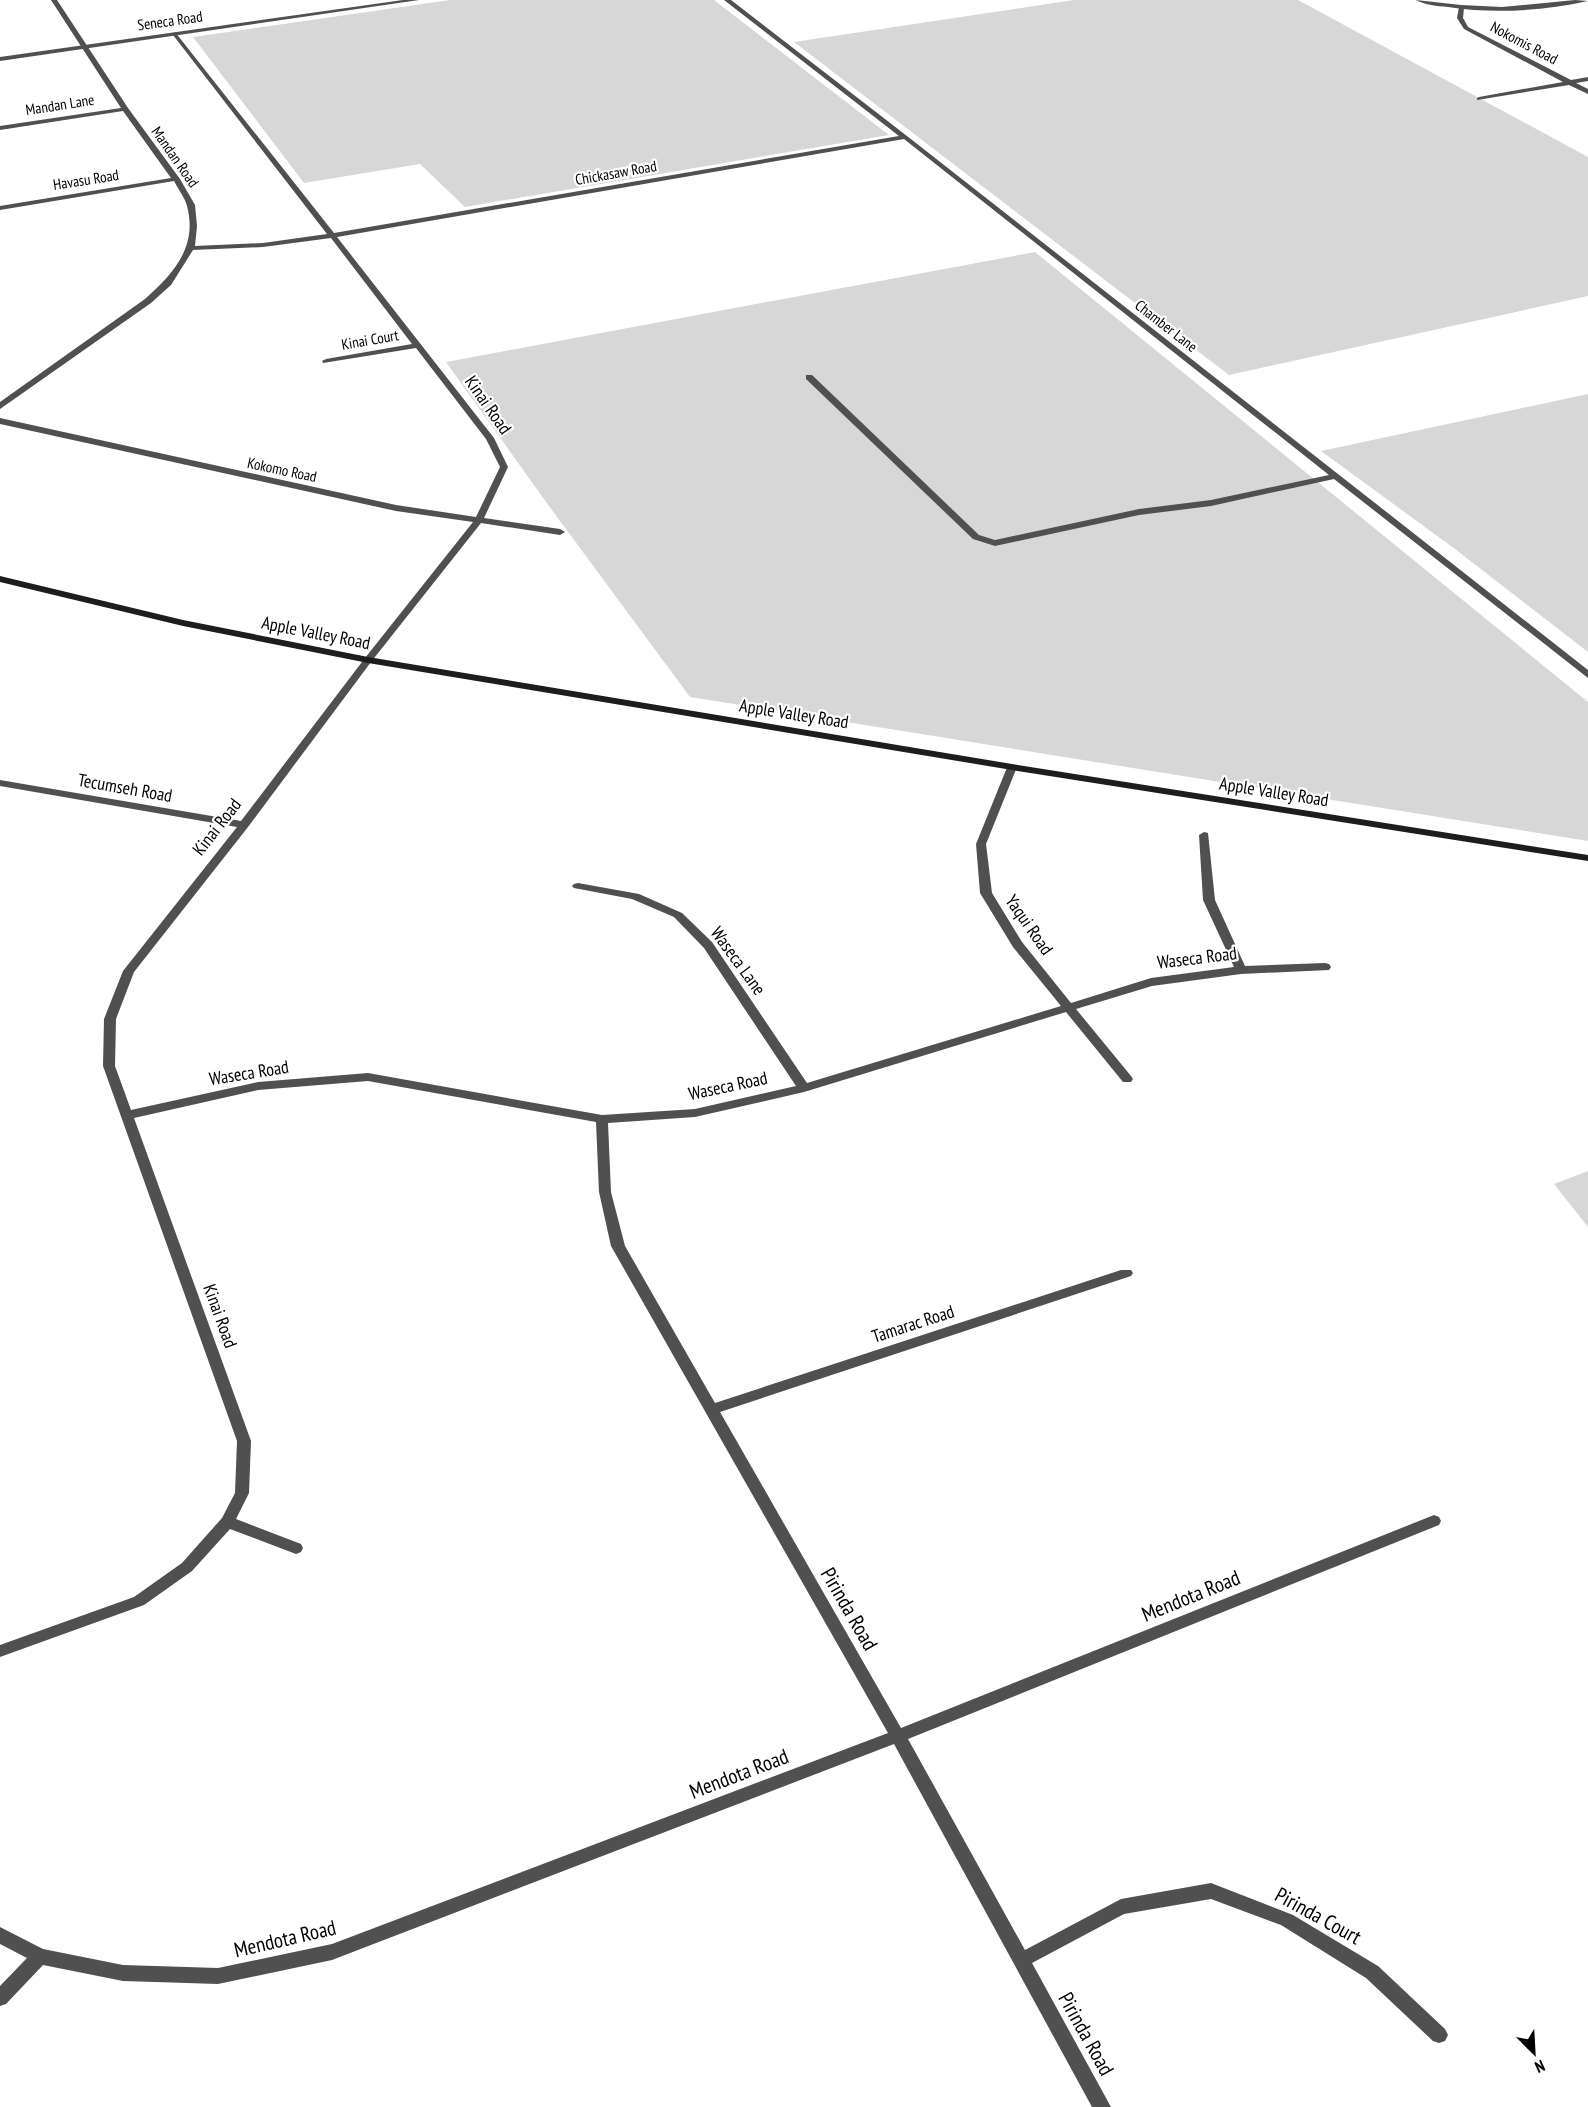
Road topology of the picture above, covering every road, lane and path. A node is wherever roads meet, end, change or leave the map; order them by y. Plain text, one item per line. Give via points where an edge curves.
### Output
1 (54, 0) edge
2 (416, 0) edge
3 (727, 0) edge
4 (1419, 0) edge
5 (1586, 0) edge
6 (1461, 8) junction
7 (176, 34) junction
8 (85, 47) junction
9 (0, 59) edge
10 (1588, 79) edge
11 (1569, 83) junction
12 (1588, 92) edge
13 (1479, 99) dead end
14 (125, 109) junction
15 (0, 128) edge
16 (905, 137) junction
17 (176, 179) junction
18 (0, 208) edge
19 (332, 236) junction
20 (191, 248) junction
21 (419, 345) junction
22 (326, 361) dead end
23 (810, 377) dead end
24 (0, 406) edge
25 (0, 421) edge
26 (1336, 476) junction
27 (479, 520) junction
28 (560, 532) dead end
29 (0, 579) edge
30 (368, 660) junction
31 (1588, 675) edge
32 (1012, 767) junction
33 (0, 783) edge
34 (244, 825) junction
35 (1204, 835) dead end
36 (1588, 858) edge
37 (578, 886) dead end
38 (1325, 967) dead end
39 (1241, 970) junction
40 (1070, 1008) junction
41 (1127, 1079) dead end
42 (804, 1088) junction
43 (128, 1115) junction
44 (602, 1119) junction
45 (1126, 1273) dead end
46 (710, 1410) junction
47 (1434, 1521) dead end
48 (227, 1522) junction
49 (296, 1548) dead end
50 (0, 1651) edge
51 (898, 1736) junction
52 (0, 1935) edge
53 (40, 1956) junction
54 (1022, 1960) junction
55 (0, 1998) edge
56 (1439, 2035) dead end
57 (1102, 2107) edge

1 - 8 street, Mandan Road
2 - 7 street, Seneca Road
3 - 16 street, Chamber Lane
4 - 6 street
5 - 6 street via 1518,10
6 - 11 street, Nokomis Road via 1460,18 1466,28
7 - 8 street, Seneca Road
7 - 19 street, Kinai Road
8 - 9 street, Seneca Road
8 - 14 street, Mandan Road
10 - 11 street
11 - 12 street, Nokomis Road
11 - 13 street
14 - 15 street, Mandan Lane
14 - 17 street, Mandan Road
16 - 19 street, Chickasaw Road
16 - 26 street, Chamber Lane
17 - 18 street, Havasu Road
17 - 20 street, Mandan Road via 191,205
19 - 20 street via 263,245
19 - 21 street, Kinai Road
20 - 24 street via 168,283 148,301
21 - 22 street, Kinai Court
21 - 27 street, Kinai Road via 490,438 504,467
23 - 26 street via 976,537 994,543
25 - 27 street, Kokomo Road via 385,506
26 - 31 street, Chamber Lane
27 - 28 street, Kokomo Road
27 - 30 street, Kinai Road
29 - 30 main road, Apple Valley Road via 183,623
30 - 32 main road, Apple Valley Road
30 - 34 street, Kinai Road
32 - 36 main road, Apple Valley Road
32 - 40 street, Yaqui Road via 981,844 986,893 1017,944
33 - 34 street, Tecumseh Road
34 - 43 street, Kinai Road via 129,970 110,1018 109,1066
35 - 39 street via 1209,900
37 - 42 street, Waseca Lane via 635,896 678,915 708,945
38 - 39 street, Waseca Road
39 - 40 street, Waseca Road via 1151,982
40 - 41 street, Yaqui Road
40 - 42 street, Waseca Road
42 - 44 street, Waseca Road via 695,1113
43 - 44 street, Waseca Road via 258,1086 368,1077
43 - 48 street, Kinai Road via 244,1441 242,1493
44 - 46 street, Pirinda Road via 605,1192 618,1246
45 - 46 street, Tamarac Road
46 - 51 street, Pirinda Road
47 - 51 street, Mendota Road
48 - 49 street
48 - 50 street, Kinai Road via 187,1567 139,1601
51 - 53 street, Mendota Road via 332,1952 218,1976 123,1973
51 - 54 street, Pirinda Road
52 - 53 street, Mendota Road
53 - 55 street
54 - 56 street, Pirinda Court via 1121,1907 1211,1891 1287,1920 1372,1972
54 - 57 street, Pirinda Road

